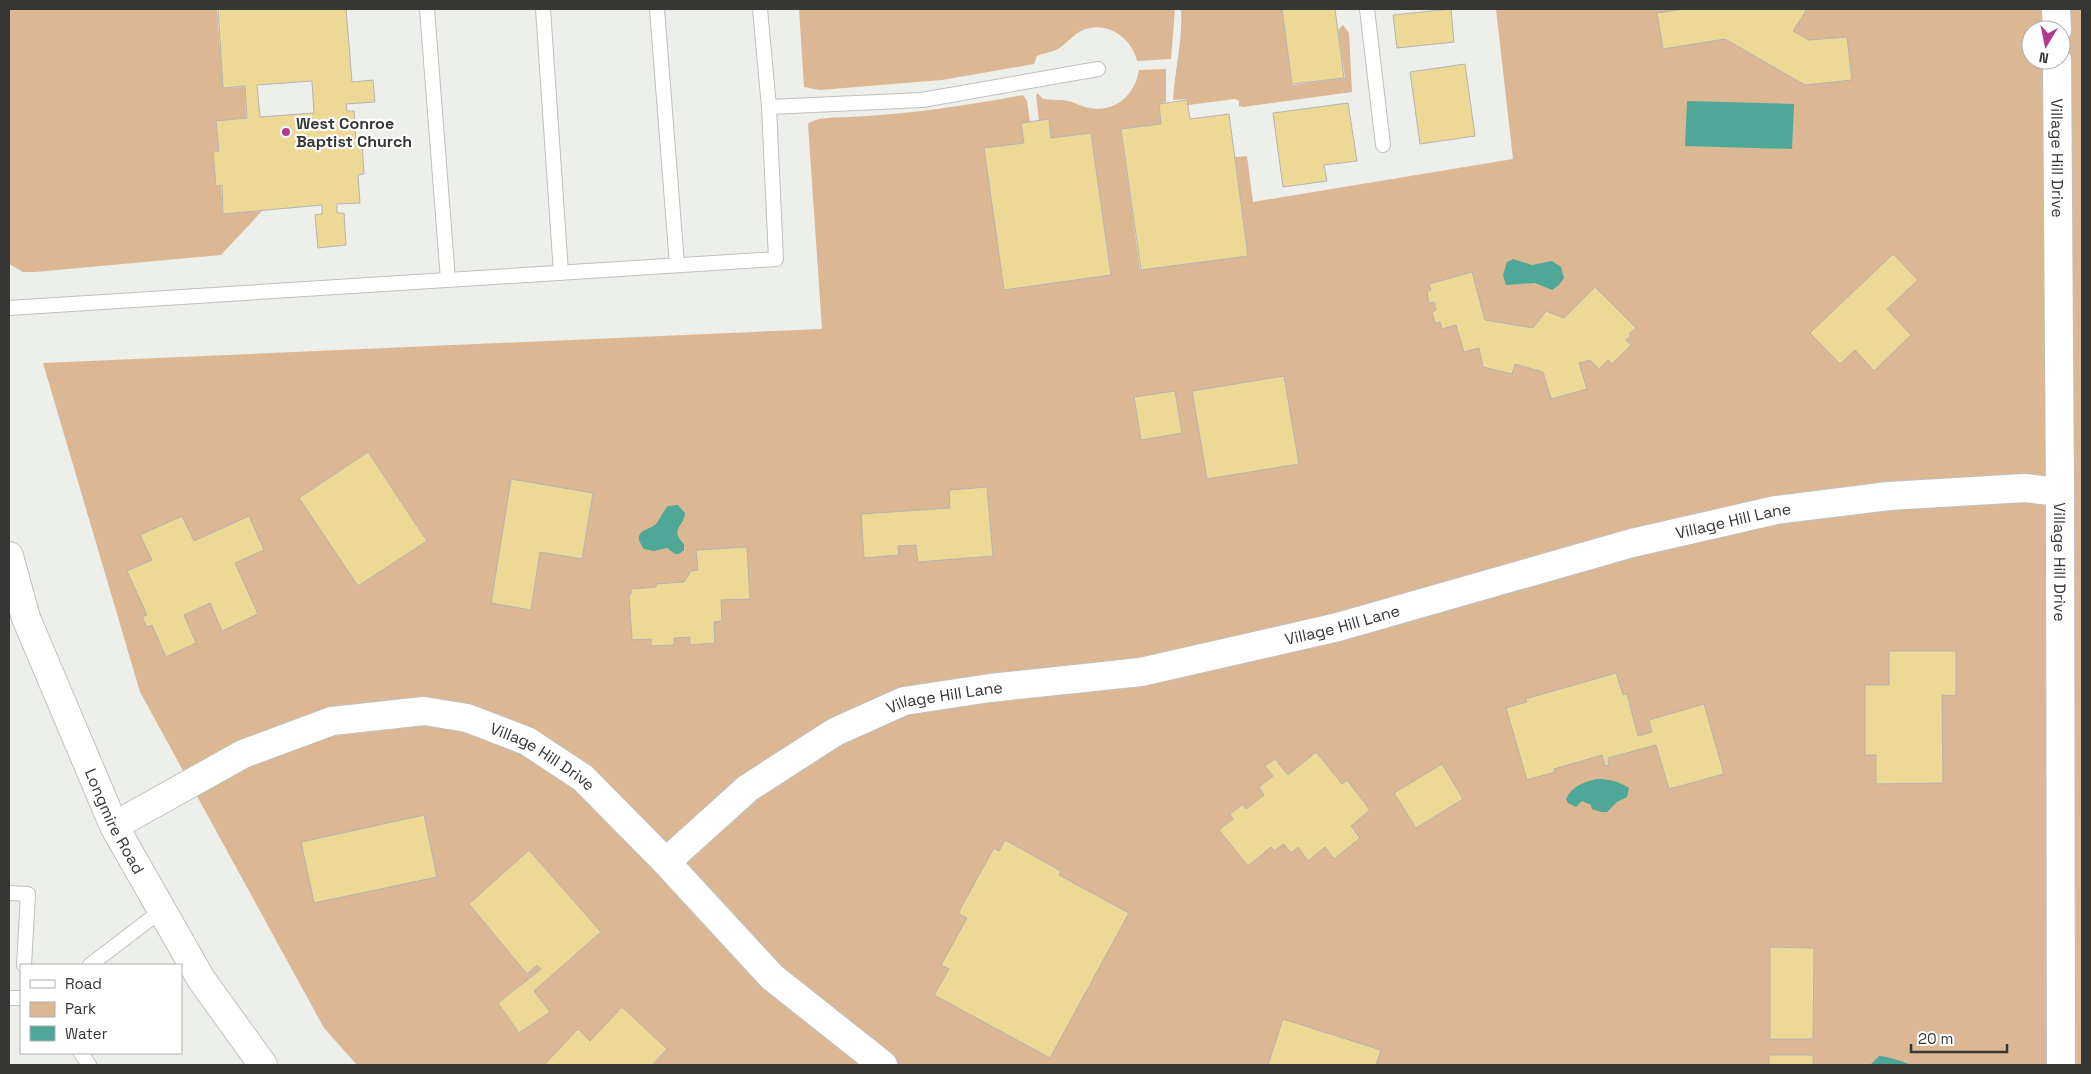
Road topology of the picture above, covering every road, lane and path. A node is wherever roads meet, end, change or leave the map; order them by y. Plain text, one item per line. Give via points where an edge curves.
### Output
1 (427, 9) edge
2 (543, 9) edge
3 (657, 9) edge
4 (760, 9) edge
5 (1367, 9) edge
6 (1098, 69) dead end
7 (2057, 70) edge
8 (769, 107) junction
9 (1383, 145) dead end
10 (677, 265) junction
11 (561, 273) junction
12 (448, 280) junction
13 (9, 308) edge
14 (2060, 492) junction
15 (9, 556) edge
16 (114, 826) junction
17 (666, 862) junction
18 (9, 893) edge
19 (162, 910) junction
20 (24, 964) edge
21 (91, 964) edge
22 (82, 1054) edge
23 (89, 1065) edge
24 (263, 1065) edge
25 (882, 1065) edge
26 (2062, 1065) edge

1 - 12 lane
2 - 11 lane
3 - 10 lane
4 - 8 lane
5 - 9 lane
6 - 8 lane via 922,100
7 - 14 street, Village Hill Drive
8 - 10 lane via 776,259
10 - 11 lane
11 - 12 lane
12 - 13 lane
14 - 17 street, Village Hill Lane via 2025,488 1888,496 1776,510 1632,543 1338,626 1141,672 904,701 835,732 748,788
14 - 26 street, Village Hill Drive
15 - 16 street, Longmire Road via 26,618
16 - 17 street, Village Hill Drive via 243,754 332,722 424,711 467,718 527,741 583,778
16 - 19 street, Longmire Road
17 - 25 street, Village Hill Drive via 772,977
18 - 20 lane via 28,894
19 - 21 lane
19 - 24 street, Longmire Road via 201,979
22 - 23 lane

